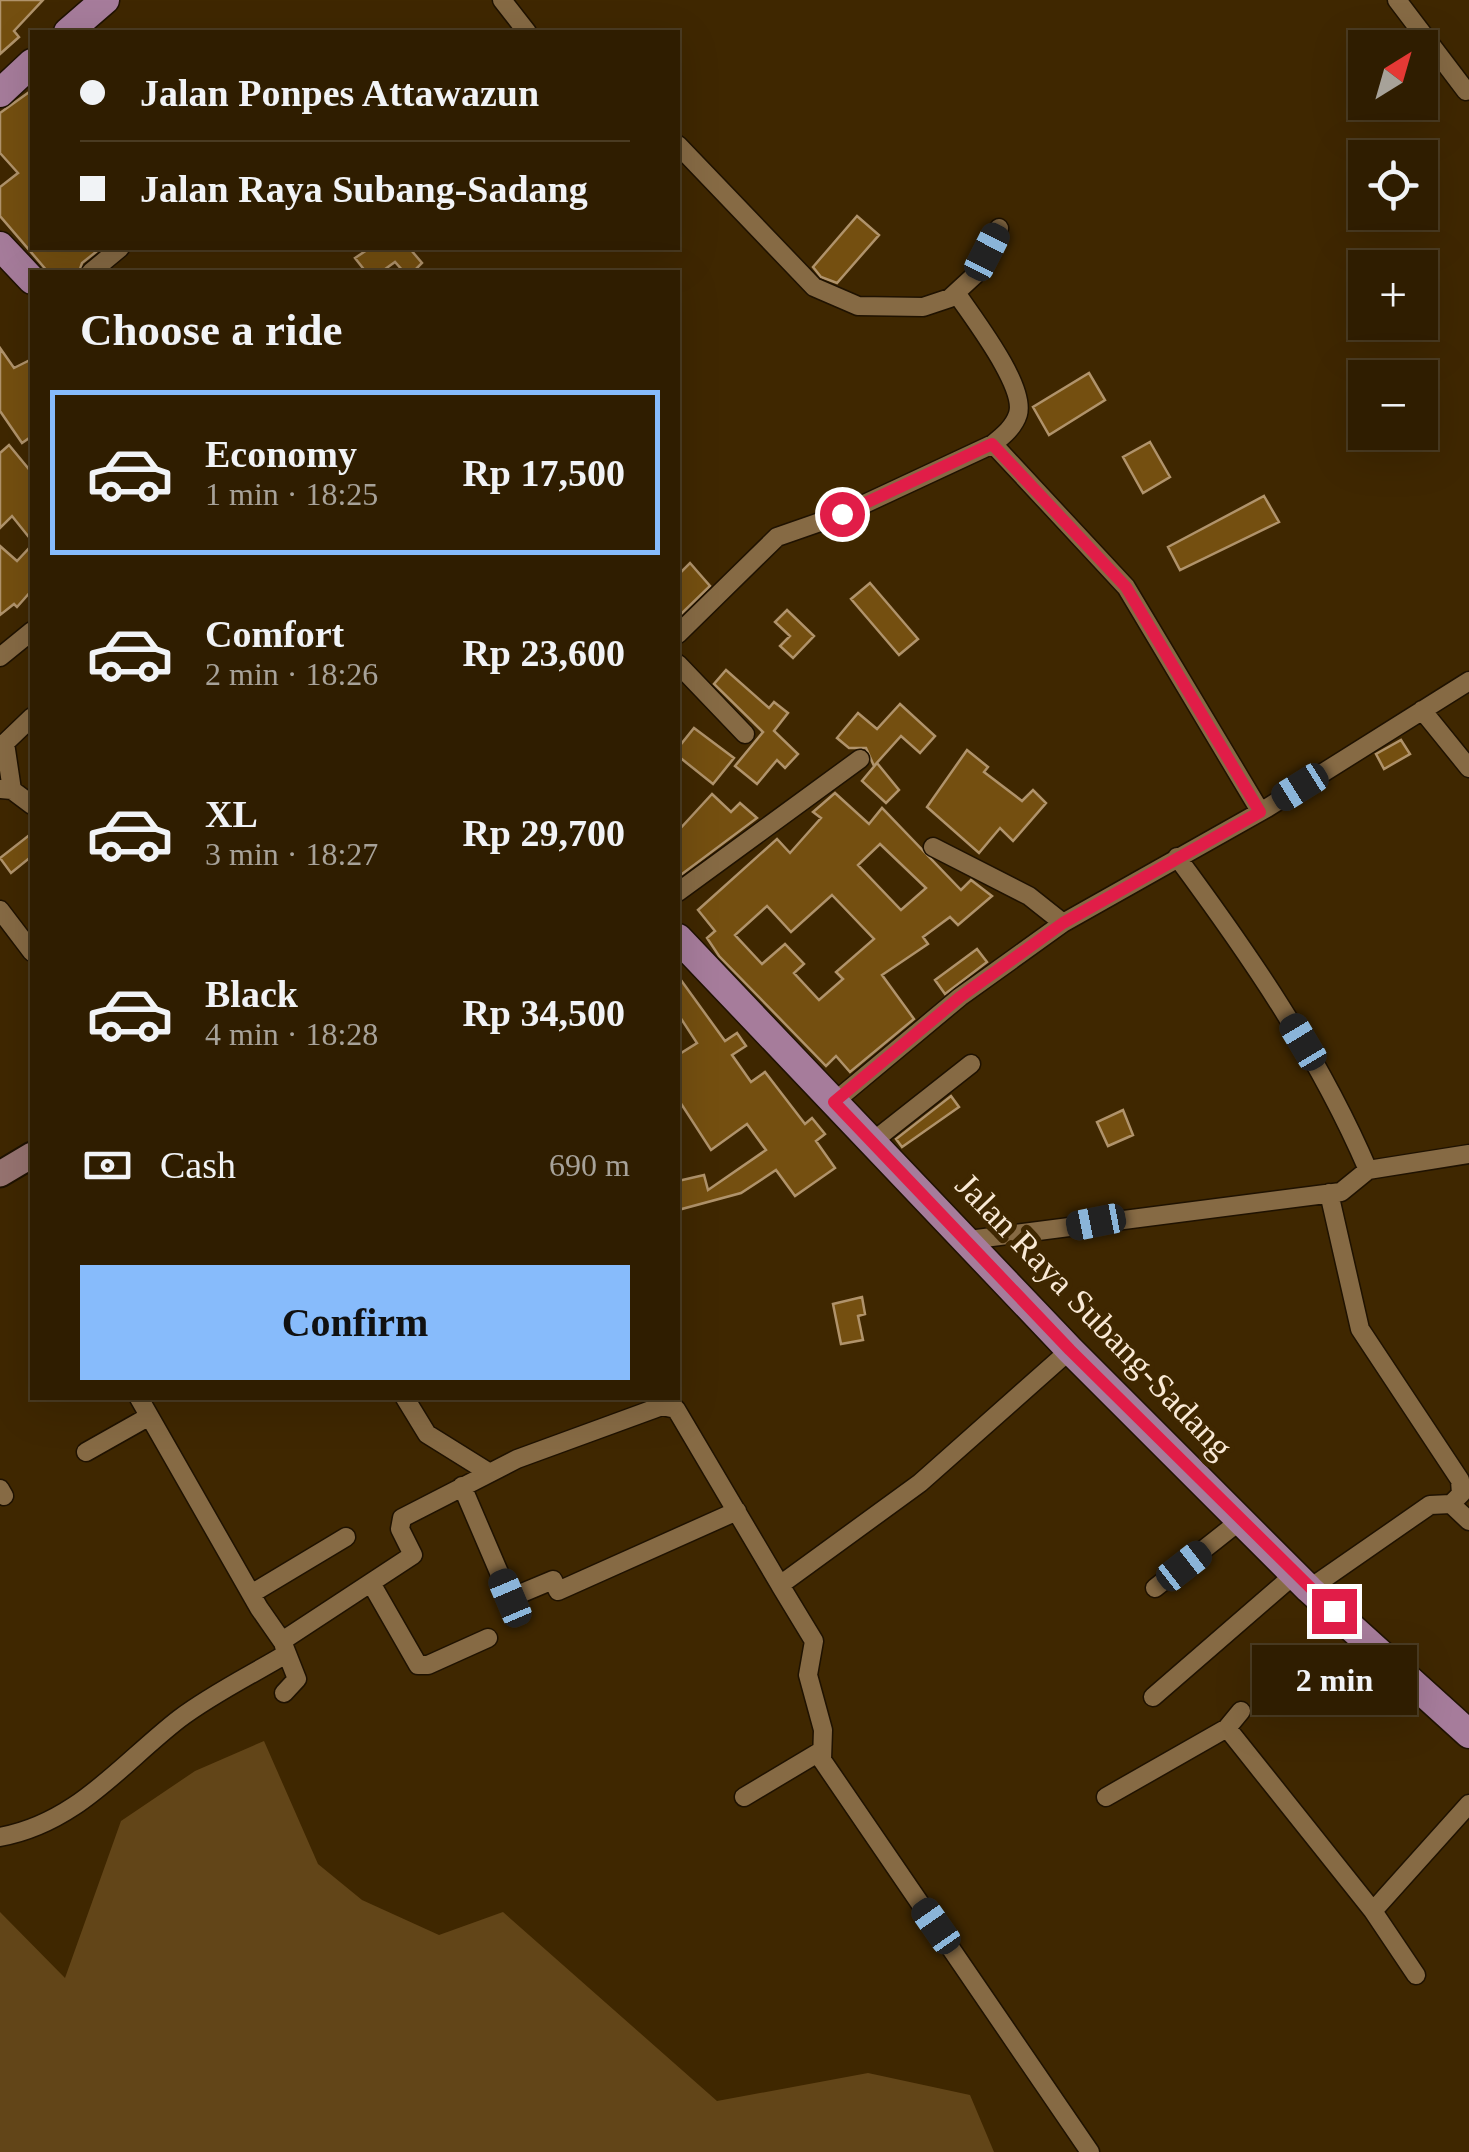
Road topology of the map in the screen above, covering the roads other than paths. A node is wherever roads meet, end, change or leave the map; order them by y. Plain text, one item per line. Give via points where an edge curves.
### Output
1 (106, 0) edge
2 (502, 0) edge
3 (1398, 0) edge
4 (70, 30) edge
5 (525, 30) edge
6 (30, 65) edge
7 (1466, 91) dead end
8 (0, 93) edge
9 (680, 148) edge
10 (1000, 228) dead end
11 (0, 246) edge
12 (118, 250) edge
13 (93, 270) edge
14 (30, 278) edge
15 (957, 294) junction
16 (992, 444) junction
17 (680, 632) edge
18 (30, 633) edge
19 (0, 658) edge
20 (680, 666) edge
21 (1469, 681) edge
22 (1422, 710) junction
23 (30, 719) edge
24 (744, 734) dead end
25 (860, 760) dead end
26 (1469, 768) edge
27 (6, 790) edge
28 (30, 804) edge
29 (1260, 812) junction
30 (933, 847) dead end
31 (1177, 858) junction
32 (680, 891) edge
33 (0, 910) edge
34 (1063, 923) junction
35 (680, 940) edge
36 (30, 949) edge
37 (971, 1064) dead end
38 (834, 1102) junction
39 (872, 1142) junction
40 (1469, 1154) edge
41 (30, 1155) edge
42 (1368, 1170) junction
43 (0, 1174) edge
44 (1321, 1193) junction
45 (969, 1240) junction
46 (1070, 1350) junction
47 (139, 1400) edge
48 (406, 1400) edge
49 (148, 1417) junction
50 (86, 1452) dead end
51 (488, 1472) junction
52 (462, 1486) junction
53 (1451, 1504) junction
54 (737, 1511) junction
55 (1241, 1520) junction
56 (1469, 1521) edge
57 (346, 1537) dead end
58 (1302, 1581) junction
59 (370, 1583) junction
60 (780, 1585) junction
61 (1155, 1588) dead end
62 (251, 1594) junction
63 (488, 1638) dead end
64 (284, 1648) junction
65 (284, 1693) dead end
66 (1153, 1697) dead end
67 (1241, 1711) dead end
68 (1227, 1728) junction
69 (1469, 1734) edge
70 (821, 1751) junction
71 (744, 1797) dead end
72 (1106, 1797) dead end
73 (1469, 1804) edge
74 (0, 1837) edge
75 (1374, 1911) junction
76 (1416, 1975) dead end
77 (1090, 2152) edge

1 - 4 main road
2 - 5 street
3 - 7 street
6 - 8 main road
9 - 15 street via 825,295 888,308
10 - 15 street via 975,276
11 - 14 main road
12 - 13 street
15 - 16 street via 1020,400 1008,431
16 - 17 street via 777,537
16 - 29 street via 1126,587
18 - 19 street
20 - 24 street
21 - 22 street
22 - 26 street
22 - 29 street
23 - 27 street via 5,743
25 - 32 street
27 - 28 street
29 - 31 street
30 - 34 street via 1029,896
31 - 34 street
31 - 42 street via 1259,968 1340,1105
33 - 36 street
34 - 38 street via 960,997
35 - 38 main road, Jalan Raya Subang-Sadang
37 - 39 street
38 - 39 main road, Jalan Raya Subang-Sadang
39 - 45 main road, Jalan Raya Subang-Sadang
40 - 42 street
41 - 43 street
42 - 44 street via 1353,1186
44 - 45 street
44 - 53 street via 1360,1329 1460,1480 1461,1494
45 - 46 main road, Jalan Raya Subang-Sadang
46 - 55 main road, Jalan Raya Subang-Sadang
46 - 60 street via 920,1482
47 - 49 street
48 - 51 street via 427,1434
49 - 50 street
49 - 62 street
51 - 52 street
51 - 54 street via 669,1405
52 - 54 street via 510,1598 554,1580 558,1592
52 - 59 street via 402,1518 400,1529 413,1555
53 - 56 street
53 - 58 street via 1430,1505
54 - 60 street
55 - 58 main road, Jalan Raya Subang-Sadang
55 - 61 street
57 - 62 street
58 - 66 street
58 - 69 main road, Jalan Raya Subang-Sadang
59 - 63 street via 418,1664
59 - 64 street
60 - 70 street via 814,1640 808,1676
62 - 64 street
64 - 65 street via 296,1680
64 - 74 street via 183,1716 91,1798 25,1832
67 - 68 street
68 - 72 street
68 - 75 street
70 - 71 street
70 - 77 street via 828,1771
73 - 75 street
75 - 76 street

